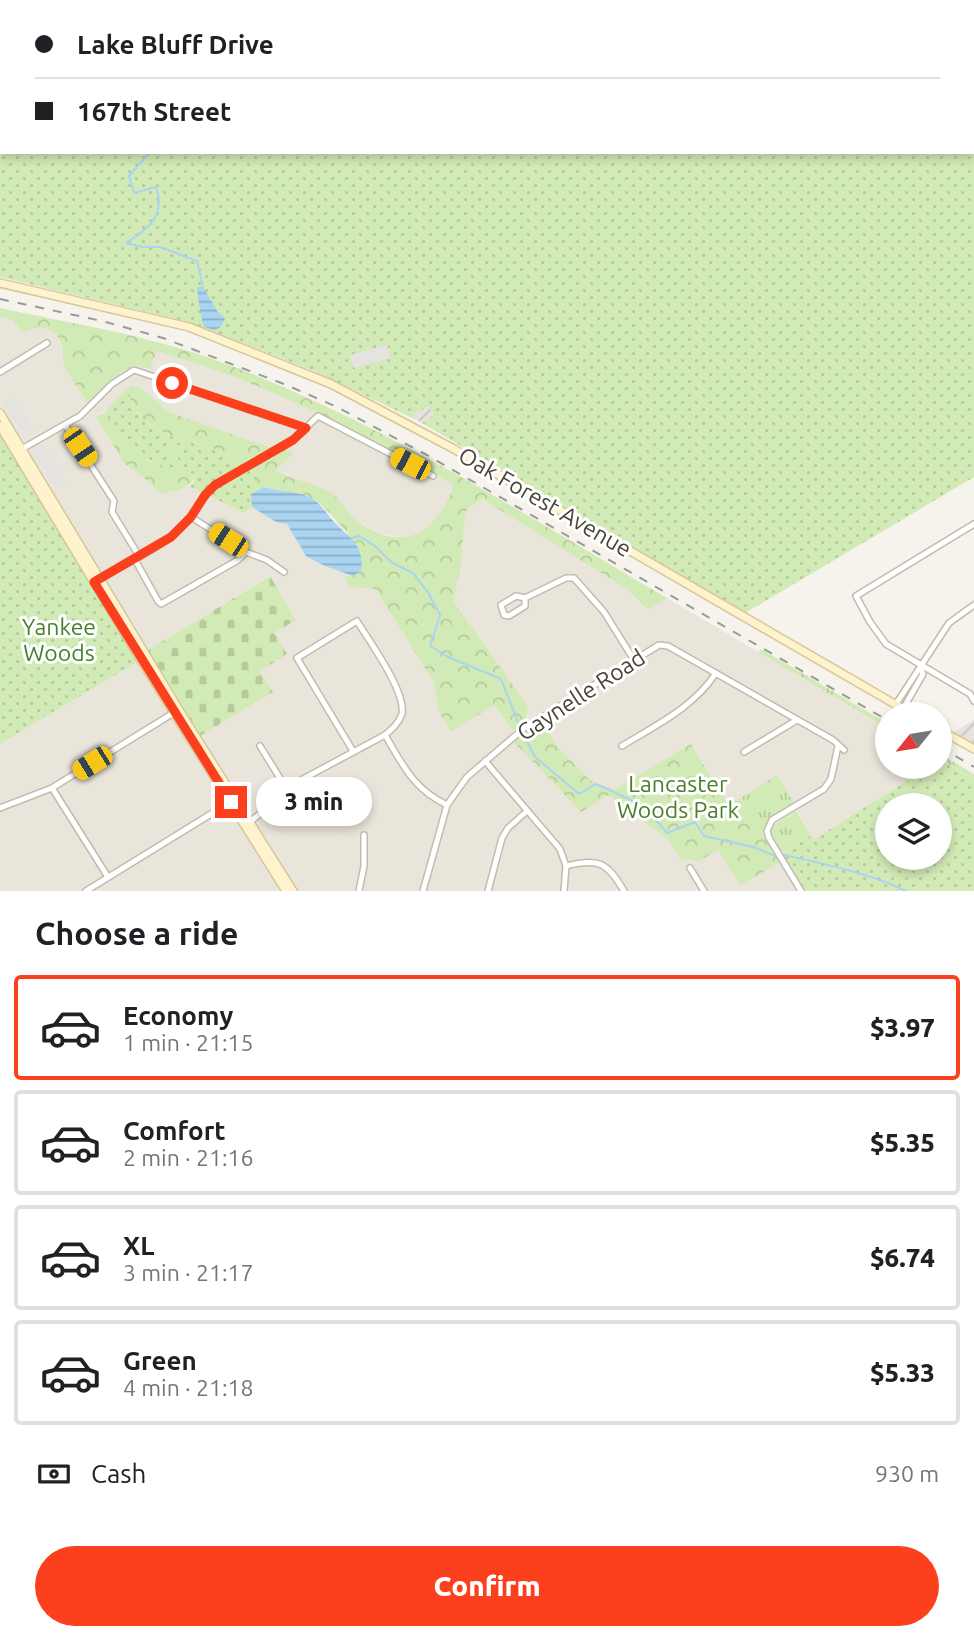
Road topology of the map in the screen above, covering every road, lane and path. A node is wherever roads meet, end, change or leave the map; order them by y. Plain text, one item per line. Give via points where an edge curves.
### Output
1 (0, 283) edge
2 (47, 343) dead end
3 (0, 373) edge
4 (0, 413) edge
5 (65, 425) junction
6 (0, 426) edge
7 (306, 428) junction
8 (18, 451) junction
9 (433, 476) dead end
10 (191, 517) junction
11 (974, 524) edge
12 (246, 552) junction
13 (136, 557) junction
14 (284, 572) dead end
15 (97, 580) junction
16 (525, 598) junction
17 (974, 605) edge
18 (634, 660) junction
19 (922, 668) junction
20 (716, 673) junction
21 (974, 701) edge
22 (891, 702) edge
23 (902, 702) edge
24 (177, 711) junction
25 (797, 720) junction
26 (384, 735) junction
27 (952, 737) edge
28 (260, 746) dead end
29 (622, 746) dead end
30 (838, 746) junction
31 (844, 750) dead end
32 (974, 750) edge
33 (353, 751) junction
34 (744, 752) dead end
35 (485, 761) junction
36 (52, 788) junction
37 (286, 788) junction
38 (233, 801) junction
39 (447, 805) junction
40 (0, 808) edge
41 (527, 811) junction
42 (248, 823) junction
43 (364, 835) dead end
44 (566, 866) junction
45 (690, 868) dead end
46 (108, 877) junction
47 (86, 891) edge
48 (286, 891) edge
49 (293, 891) edge
50 (359, 891) edge
51 (423, 891) edge
52 (488, 891) edge
53 (564, 891) edge
54 (624, 891) edge
55 (704, 891) edge
56 (801, 891) edge

1 - 22 street, Oak Forest Avenue via 189,327 324,381 454,449
2 - 3 street
4 - 8 street
5 - 7 street via 134,370
5 - 8 street
5 - 13 street via 114,501 112,512
6 - 8 street
7 - 9 street via 317,416
7 - 10 street via 215,485
8 - 15 street
10 - 12 street
10 - 13 street via 171,537
11 - 19 street via 856,596 886,644
12 - 13 street via 161,604
12 - 14 street
13 - 15 street
15 - 24 street
16 - 16 street via 516,596 501,605 501,610 509,616 525,606
16 - 18 street via 574,578
17 - 19 street via 950,623
18 - 20 street, Gaynelle Road via 659,645 668,646
18 - 35 street, Gaynelle Road via 523,729
19 - 21 street via 970,694
19 - 23 street via 916,671
20 - 25 street, Gaynelle Road
20 - 29 street via 685,707
24 - 36 street
24 - 38 street
25 - 30 street, Gaynelle Road
25 - 34 street
26 - 33 street
26 - 33 street via 402,713 398,691 357,621 297,659
26 - 39 street via 413,781 428,796
27 - 32 street
28 - 37 street
30 - 31 street, Gaynelle Road
30 - 56 street via 831,779 824,789 772,820 767,831
33 - 37 street
35 - 39 street, Gaynelle Road
35 - 41 street
36 - 40 street
36 - 46 street
37 - 42 street
38 - 42 street
38 - 46 street
39 - 51 street, Gaynelle Road
41 - 44 street via 556,844
41 - 52 street via 502,838
42 - 48 street
42 - 49 street
43 - 50 street
44 - 53 street
44 - 54 street via 601,864
45 - 55 street
46 - 47 street

